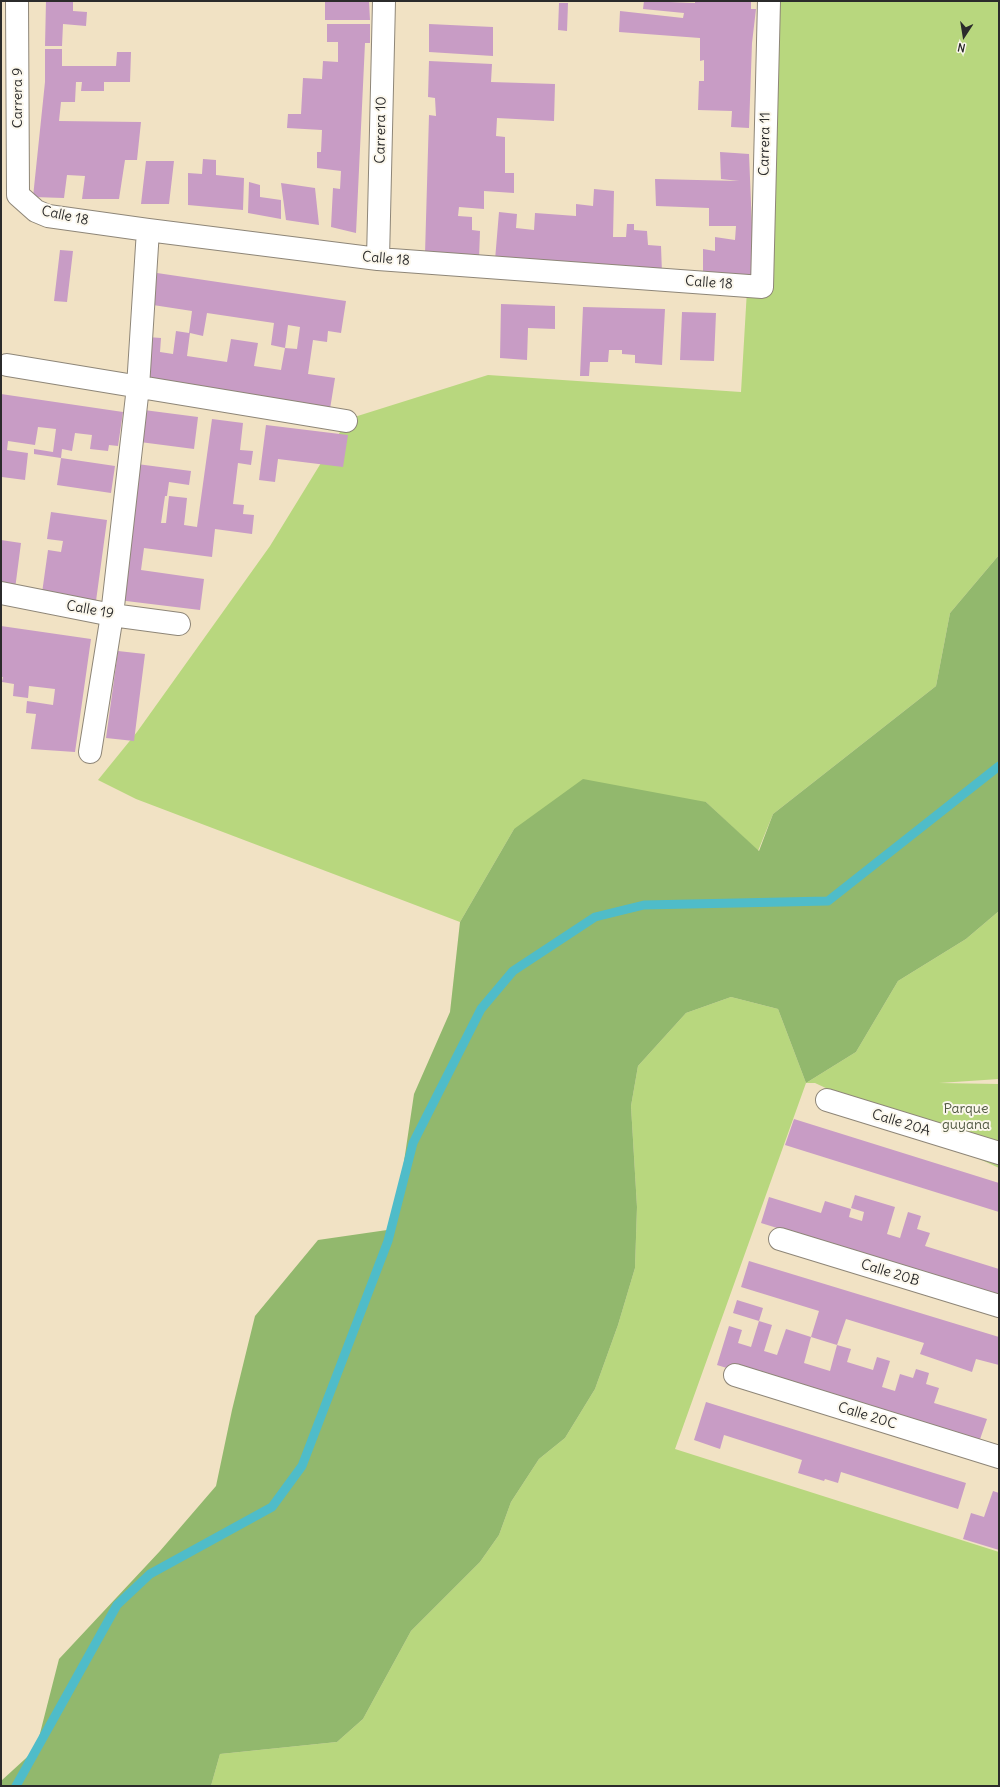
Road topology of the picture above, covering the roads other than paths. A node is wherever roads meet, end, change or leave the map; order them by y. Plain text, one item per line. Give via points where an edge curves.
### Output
1 (17, 1) edge
2 (384, 1) edge
3 (769, 1) edge
4 (18, 195) joint
5 (148, 230) junction
6 (378, 259) junction
7 (762, 287) joint
8 (7, 365) dead end
9 (138, 387) junction
10 (346, 421) dead end
11 (1, 593) edge
12 (112, 615) junction
13 (179, 624) dead end
14 (90, 752) dead end
15 (827, 1100) dead end
16 (999, 1153) edge
17 (780, 1239) dead end
18 (999, 1306) edge
19 (735, 1375) dead end
20 (999, 1457) edge

1 - 4 street, Carrera 9
2 - 6 street, Carrera 10
3 - 7 street, Carrera 11
4 - 5 street, Calle 18 via 36,211 48,216
5 - 6 street, Calle 18
5 - 9 street
6 - 7 street, Calle 18
8 - 9 street
9 - 10 street
9 - 12 street
11 - 12 street, Calle 19
12 - 13 street, Calle 19
12 - 14 street
15 - 16 street, Calle 20A
17 - 18 street, Calle 20B
19 - 20 street, Calle 20C

